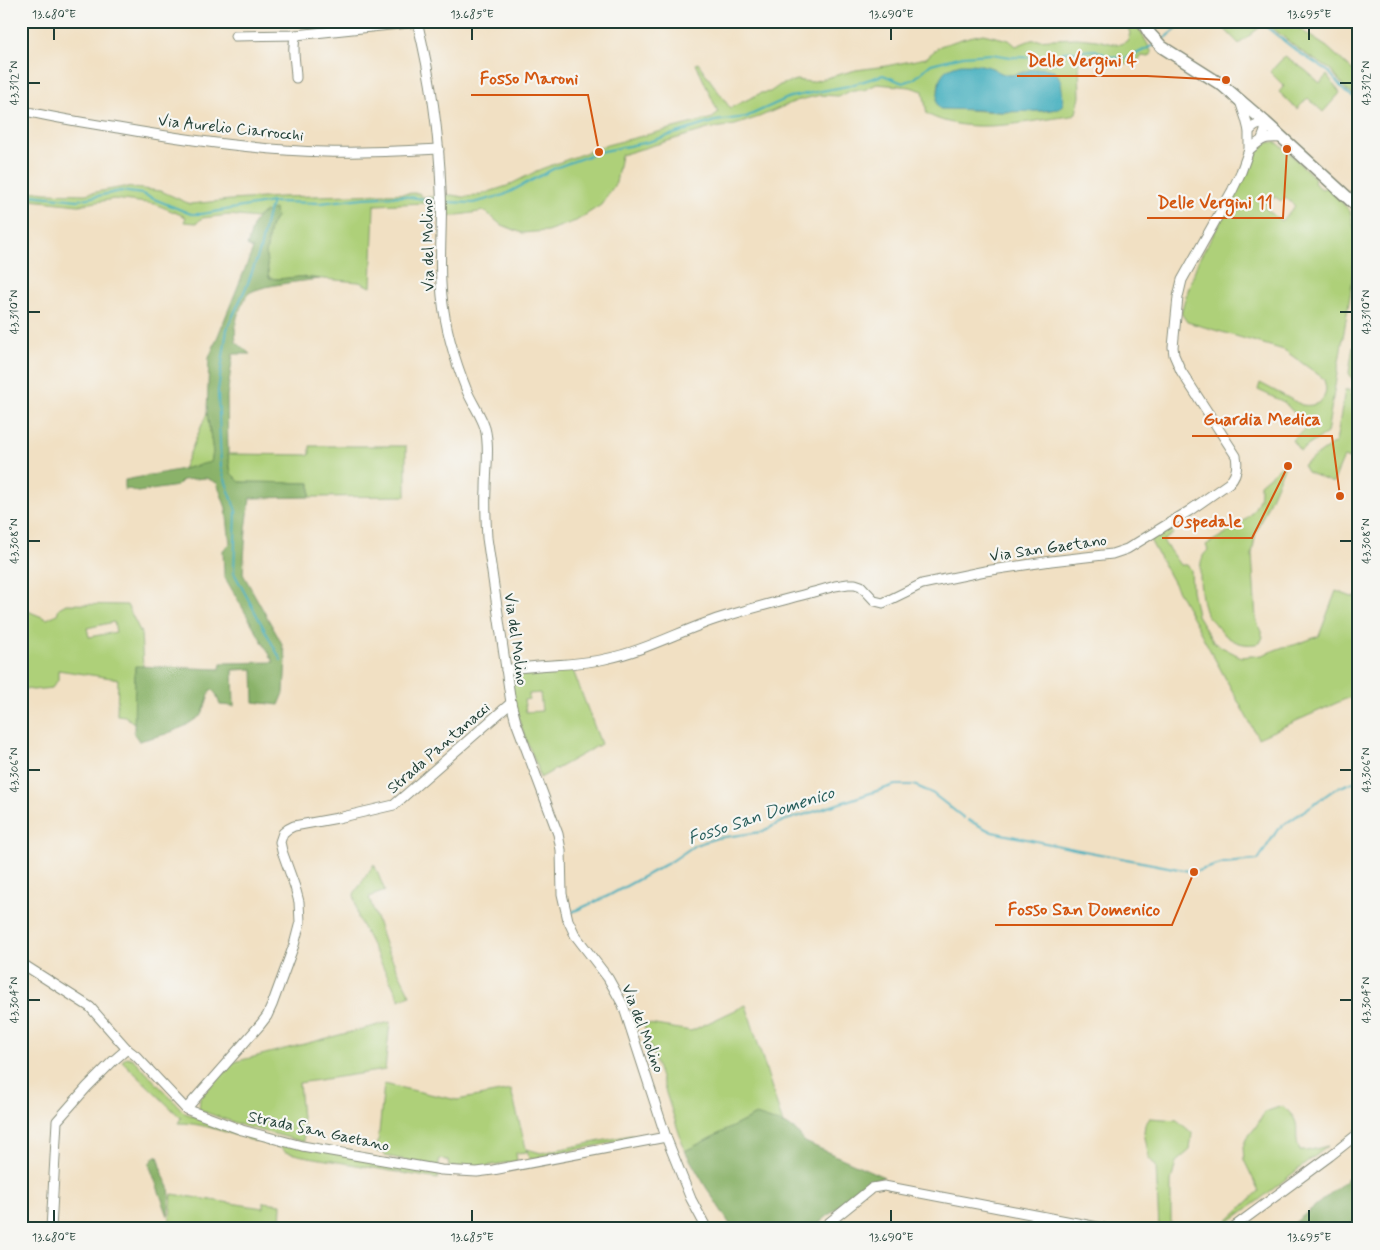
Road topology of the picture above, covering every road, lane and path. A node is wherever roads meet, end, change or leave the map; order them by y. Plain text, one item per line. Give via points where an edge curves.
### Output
1 (1142, 21) edge
2 (418, 22) edge
3 (296, 35) junction
4 (235, 36) dead end
5 (296, 78) dead end
6 (1240, 100) junction
7 (21, 110) edge
8 (1265, 122) junction
9 (1249, 131) junction
10 (1282, 138) junction
11 (1262, 139) junction
12 (439, 149) junction
13 (1249, 150) junction
14 (1359, 208) edge
15 (506, 670) junction
16 (511, 703) junction
17 (21, 963) edge
18 (127, 1049) junction
19 (186, 1109) junction
20 (1359, 1133) edge
21 (666, 1137) junction
22 (51, 1229) edge
23 (707, 1229) edge
24 (822, 1229) edge
25 (1108, 1229) edge
26 (1231, 1229) edge

1 - 6 main road via 1162,47 1205,73
2 - 3 street
2 - 12 street, Via del Molino via 428,67
3 - 4 street
3 - 5 street
6 - 8 main road
6 - 9 street, Via San Gaetano
7 - 12 street, Via Aurelio Ciarrocchi via 139,132 238,145 324,152
8 - 9 street
8 - 10 main road
8 - 11 street
9 - 13 street, Via San Gaetano
10 - 11 street
10 - 14 main road
11 - 13 street, Via San Gaetano
12 - 15 street, Via del Molino via 444,312 460,372 482,419 486,436 487,538
13 - 15 street, Via San Gaetano via 1232,191 1182,280 1178,297 1174,355 1236,456 1237,464 1229,483 1189,511 1127,549 1112,554 976,572 917,586 883,603 875,601 861,586 835,586 720,618 622,655
15 - 16 street, Via del Molino
16 - 19 street, Strada Pantanacci via 394,805 294,826 283,833 280,846 300,912 294,945 267,1016
16 - 21 street, Via del Molino via 558,834 562,850 562,894 568,920 623,1005
17 - 18 street, Strada San Gaetano via 90,1007
18 - 19 street, Strada San Gaetano
18 - 22 street via 86,1087 56,1121
19 - 21 street, Strada San Gaetano via 242,1130 302,1146 461,1172 493,1170
20 - 26 street
21 - 23 street, Via del Molino via 690,1199
24 - 25 street via 872,1188 884,1186

